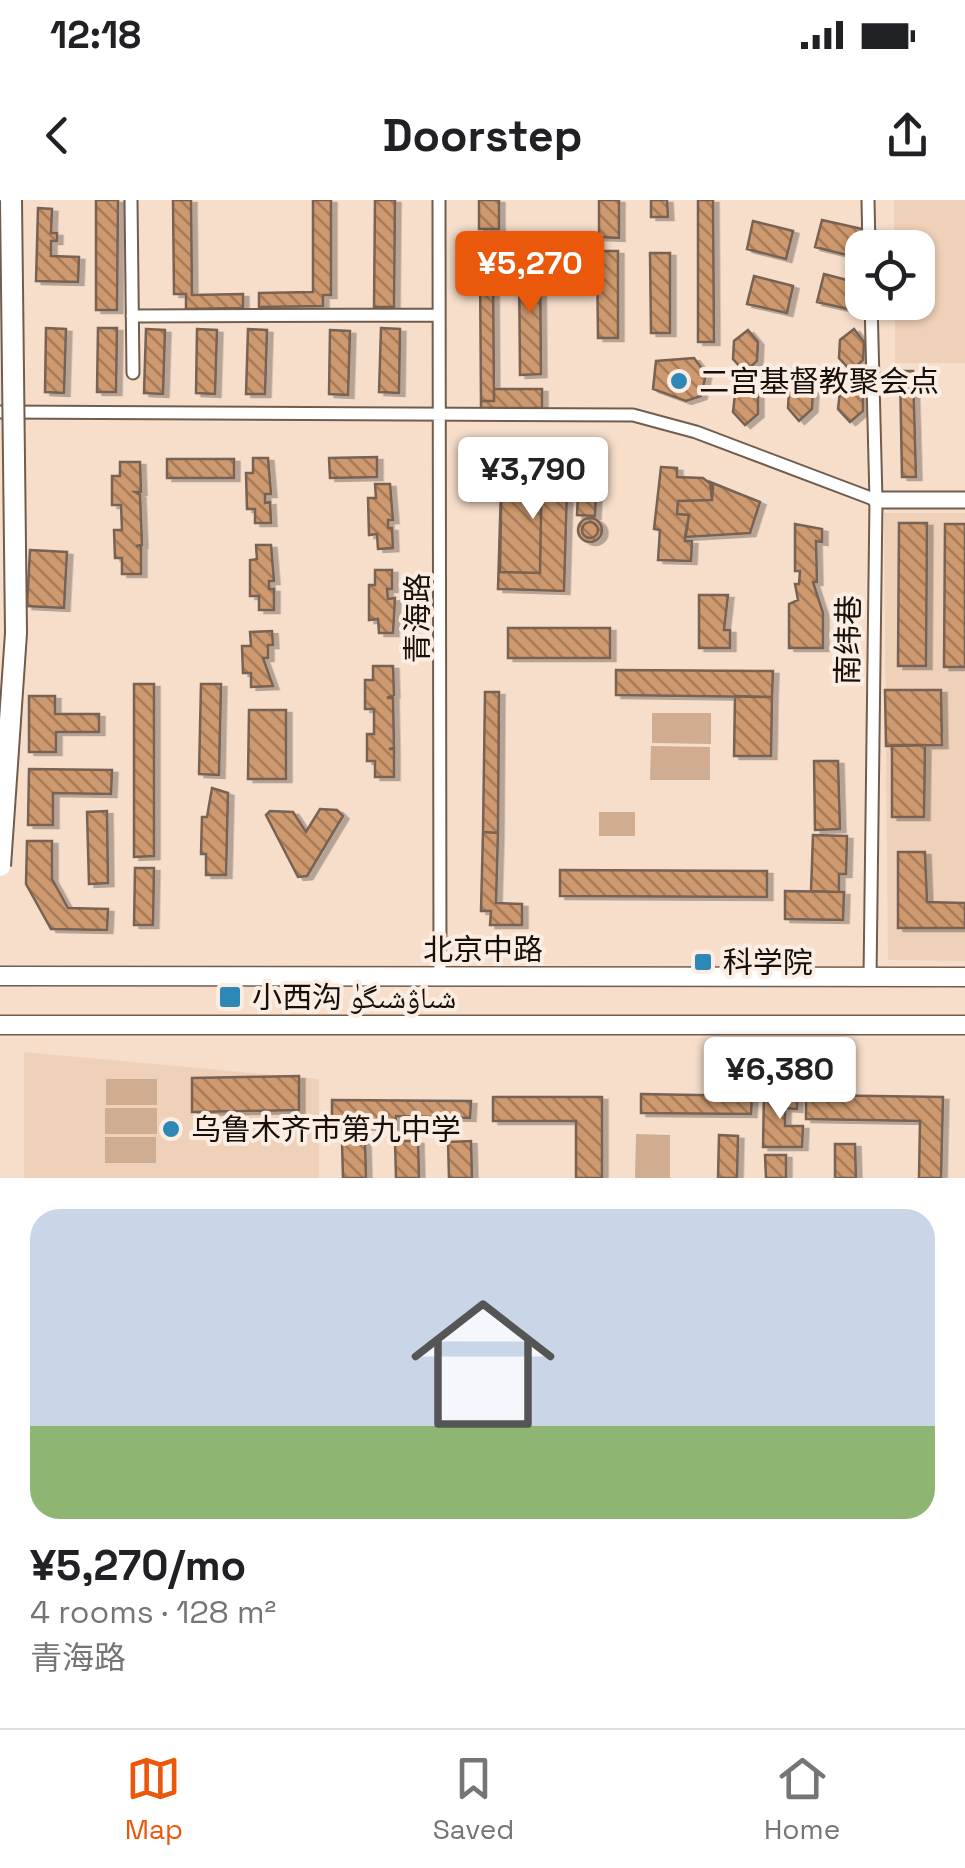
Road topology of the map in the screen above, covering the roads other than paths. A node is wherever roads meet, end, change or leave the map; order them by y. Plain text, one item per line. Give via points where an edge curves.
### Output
1 (11, 200) edge
2 (130, 200) edge
3 (440, 200) edge
4 (868, 200) edge
5 (869, 230) edge
6 (132, 316) junction
7 (436, 316) junction
8 (871, 320) edge
9 (132, 373) dead end
10 (0, 412) edge
11 (443, 415) junction
12 (876, 500) junction
13 (965, 500) edge
14 (0, 866) edge
15 (0, 976) edge
16 (440, 976) junction
17 (965, 977) edge
18 (870, 978) junction
19 (0, 1025) edge
20 (965, 1025) edge

1 - 14 highway, bridge via 16,633
2 - 6 street
3 - 7 street, 青海路
4 - 5 street
6 - 7 street
6 - 9 street
7 - 11 street, 青海路
8 - 12 street, 南纬巷
10 - 11 street
11 - 12 street via 662,420
11 - 16 street, 青海路
12 - 13 street
12 - 18 street, 南纬巷
15 - 16 main road, 北京中路
16 - 18 main road, 北京中路
17 - 18 main road, 北京中路
19 - 20 main road

